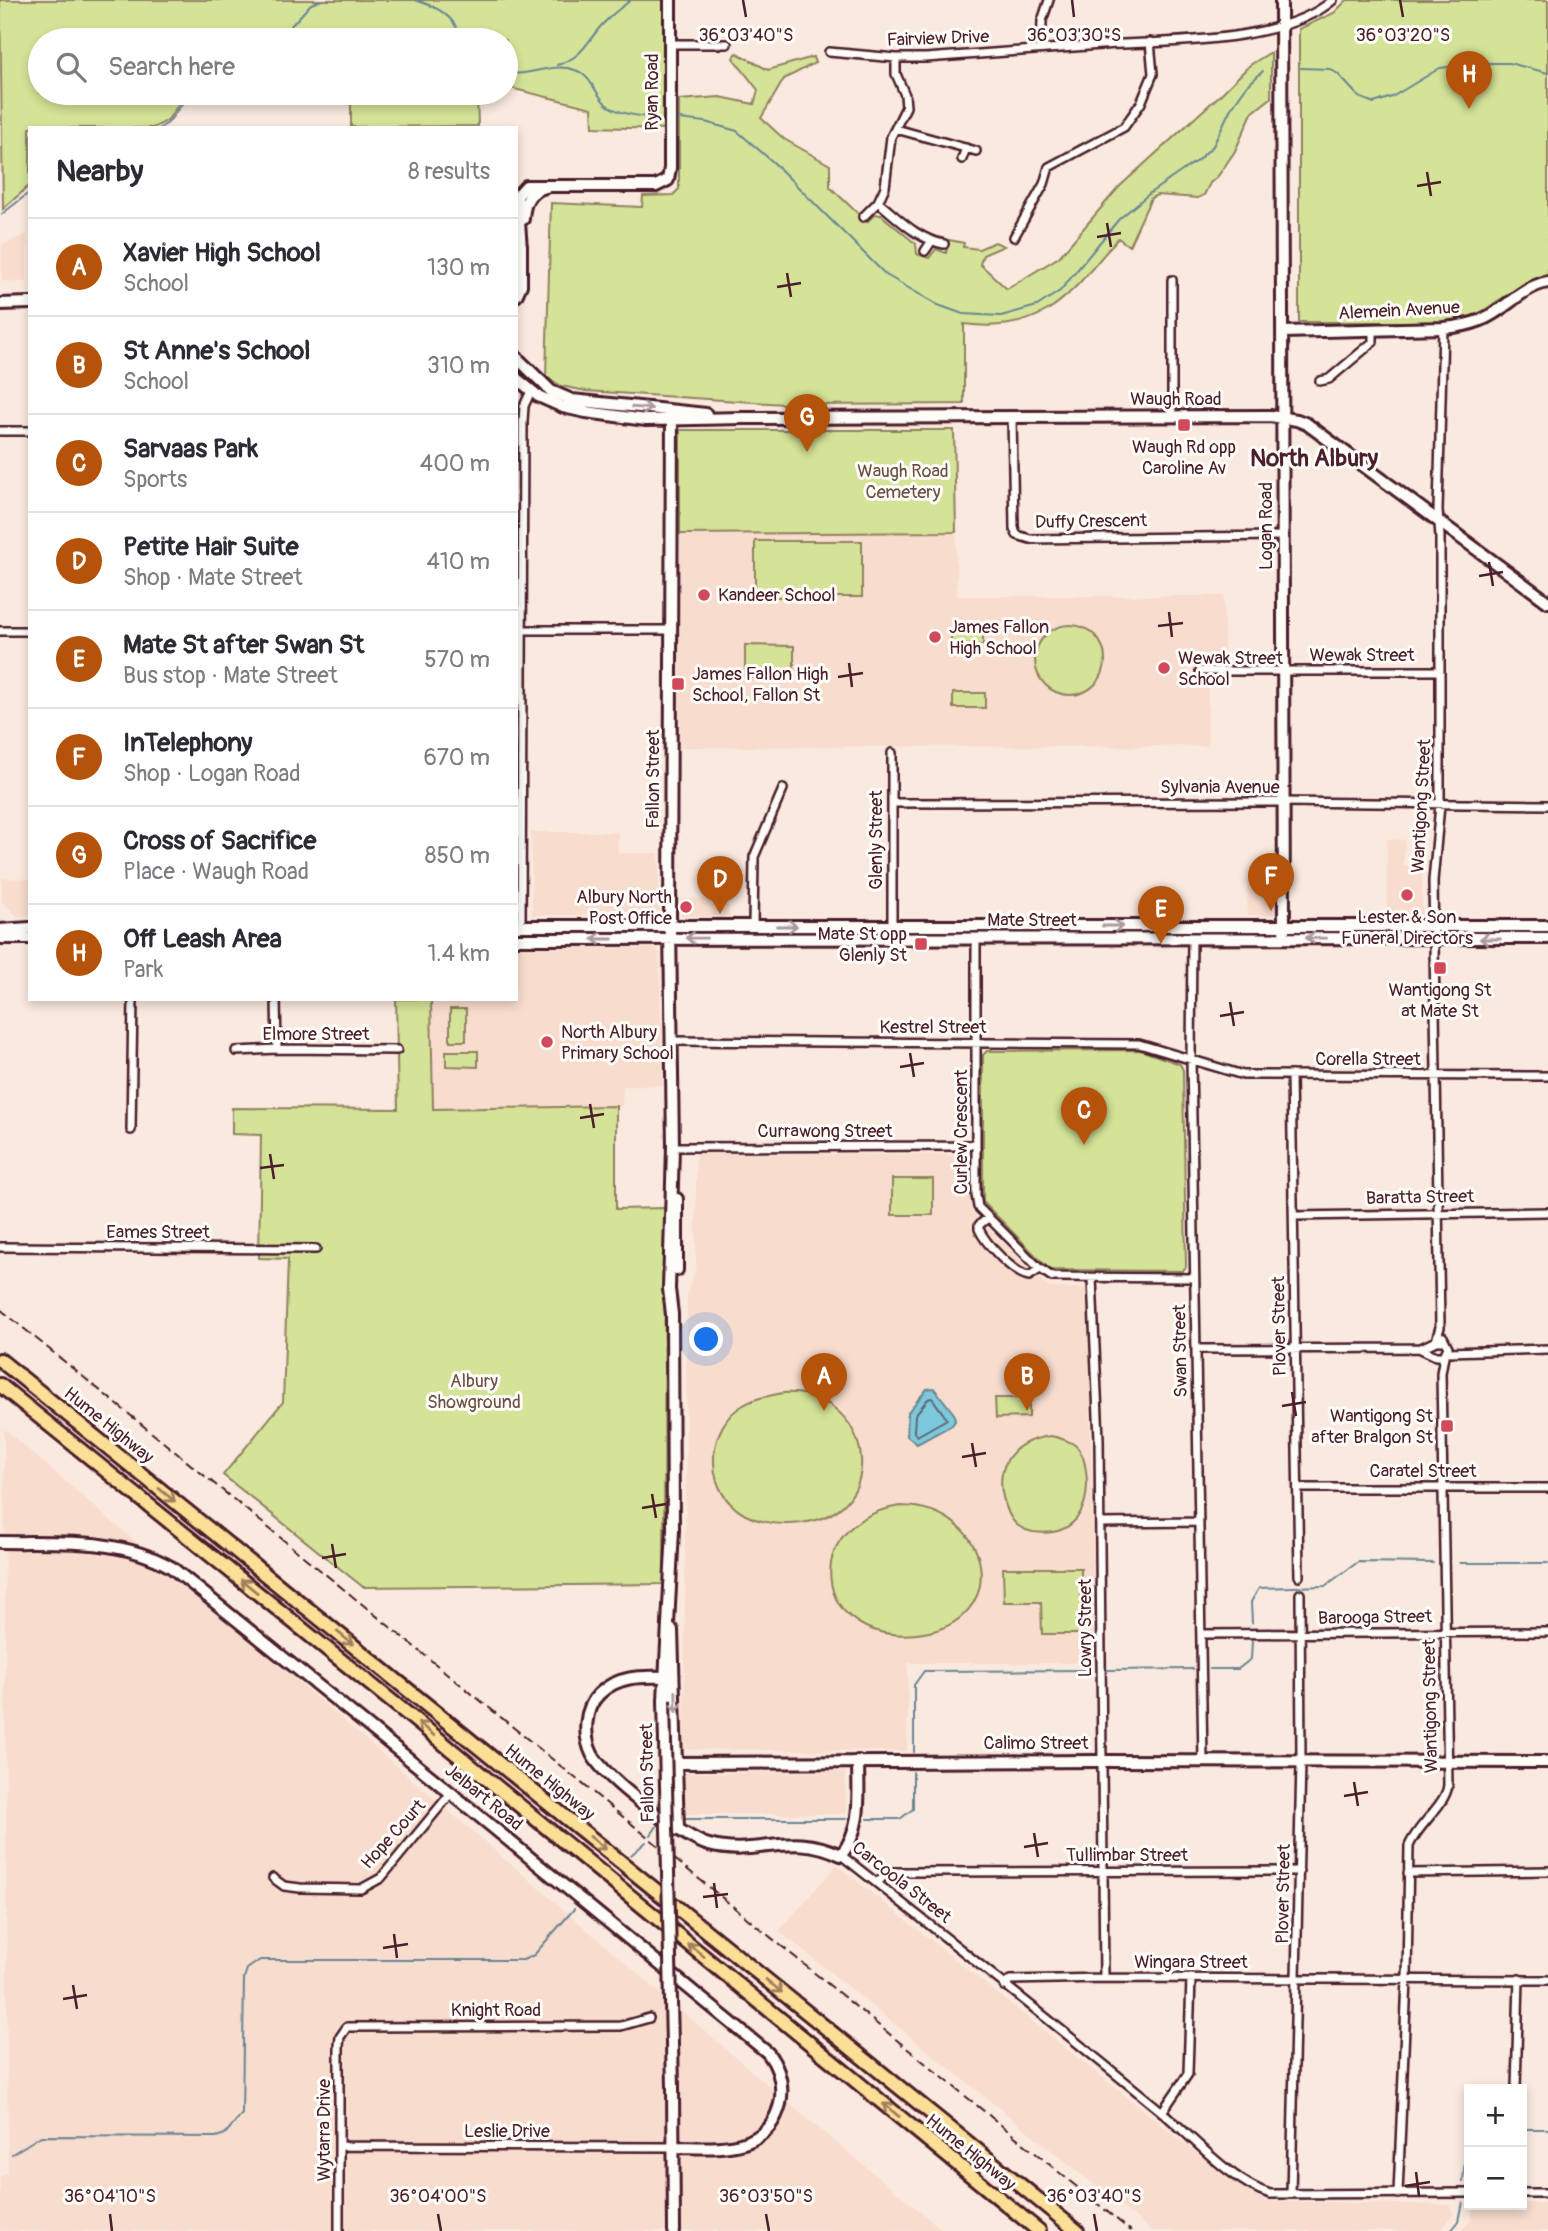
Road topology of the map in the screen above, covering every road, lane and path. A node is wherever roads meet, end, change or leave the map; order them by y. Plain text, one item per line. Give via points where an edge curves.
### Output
1 (670, 0) edge
2 (1049, 0) edge
3 (1282, 0) edge
4 (1333, 0) edge
5 (1282, 26) junction
6 (1150, 42) junction
7 (670, 44) junction
8 (727, 44) dead end
9 (1041, 49) junction
10 (829, 52) dead end
11 (897, 58) junction
12 (896, 129) junction
13 (966, 148) junction
14 (976, 151) dead end
15 (962, 159) dead end
16 (525, 188) edge
17 (878, 202) junction
18 (518, 212) edge
19 (863, 217) dead end
20 (1014, 237) dead end
21 (931, 242) junction
22 (944, 244) dead end
23 (925, 251) dead end
24 (1172, 280) dead end
25 (1548, 282) edge
26 (518, 292) edge
27 (28, 303) edge
28 (0, 304) edge
29 (1443, 328) junction
30 (1373, 330) junction
31 (1283, 332) junction
32 (518, 359) edge
33 (518, 380) edge
34 (1320, 381) dead end
35 (531, 391) junction
36 (671, 416) junction
37 (1172, 416) junction
38 (1012, 417) junction
39 (1283, 418) junction
40 (0, 431) edge
41 (28, 431) edge
42 (1439, 522) junction
43 (1284, 536) junction
44 (1548, 602) edge
45 (519, 630) edge
46 (670, 630) junction
47 (0, 631) edge
48 (28, 631) edge
49 (1200, 671) dead end
50 (1284, 671) junction
51 (1440, 671) junction
52 (892, 753) dead end
53 (783, 789) dead end
54 (1284, 802) junction
55 (892, 803) junction
56 (1440, 805) junction
57 (1548, 805) edge
58 (0, 918) edge
59 (518, 926) edge
60 (753, 926) junction
61 (892, 926) junction
62 (1548, 926) edge
63 (0, 930) edge
64 (28, 932) edge
65 (670, 932) junction
66 (1284, 932) junction
67 (1433, 933) junction
68 (0, 938) edge
69 (976, 938) junction
70 (1192, 938) junction
71 (1548, 938) edge
72 (518, 939) edge
73 (133, 1001) edge
74 (276, 1001) edge
75 (672, 1041) junction
76 (976, 1043) junction
77 (276, 1049) junction
78 (397, 1050) dead end
79 (236, 1051) dead end
80 (1191, 1060) junction
81 (1291, 1075) junction
82 (1435, 1075) junction
83 (1548, 1076) edge
84 (131, 1130) dead end
85 (976, 1144) junction
86 (673, 1147) junction
87 (1437, 1212) junction
88 (1548, 1212) edge
89 (1294, 1216) junction
90 (988, 1218) junction
91 (0, 1247) edge
92 (316, 1249) dead end
93 (1040, 1269) junction
94 (1092, 1278) junction
95 (1194, 1278) junction
96 (1440, 1348) junction
97 (1197, 1349) junction
98 (1295, 1349) junction
99 (1548, 1349) edge
100 (0, 1360) edge
101 (0, 1385) edge
102 (1442, 1487) junction
103 (1298, 1488) junction
104 (1548, 1488) edge
105 (1199, 1522) junction
106 (1100, 1523) junction
107 (206, 1527) junction
108 (0, 1542) edge
109 (195, 1543) junction
110 (1299, 1576) dead end
111 (1300, 1594) dead end
112 (669, 1610) junction
113 (1445, 1632) junction
114 (1548, 1632) edge
115 (1202, 1634) junction
116 (1301, 1634) junction
117 (665, 1677) junction
118 (858, 1761) junction
119 (1101, 1761) junction
120 (1203, 1762) junction
121 (1301, 1762) junction
122 (1548, 1762) edge
123 (677, 1763) junction
124 (1447, 1763) junction
125 (451, 1793) junction
126 (678, 1830) junction
127 (841, 1855) junction
128 (1103, 1870) junction
129 (1299, 1871) junction
130 (1548, 1871) edge
131 (1408, 1872) junction
132 (273, 1878) dead end
133 (877, 1883) junction
134 (1104, 1978) junction
135 (1296, 1978) junction
136 (1191, 1979) junction
137 (1407, 1979) junction
138 (1519, 1979) junction
139 (1548, 1980) edge
140 (1004, 1986) junction
141 (649, 2018) dead end
142 (343, 2030) joint
143 (1516, 2084) edge
144 (1162, 2112) junction
145 (340, 2146) junction
146 (674, 2147) junction
147 (1398, 2193) junction
148 (1464, 2193) edge
149 (1527, 2193) edge
150 (1548, 2193) edge
151 (1292, 2194) junction
152 (339, 2231) edge
153 (674, 2231) edge
154 (1039, 2231) edge
155 (1077, 2231) edge

1 - 7 street, Ryan Road
2 - 9 street via 1042,21
3 - 5 street, Logan Road
4 - 5 street, Fairview Drive
5 - 6 street, Fairview Drive via 1235,36
5 - 31 street, Logan Road
6 - 9 street, Fairview Drive
6 - 20 street via 1153,74 1141,103 1124,127 1049,167
7 - 8 street
7 - 16 street, Ryan Road via 670,168 665,182 656,186
9 - 11 street, Fairview Drive
10 - 11 street, Fairview Drive
11 - 12 street via 896,74 906,107
12 - 13 street
12 - 17 street
13 - 14 street
13 - 15 street
17 - 19 street
17 - 21 street
18 - 26 street
21 - 22 street
21 - 23 street
24 - 37 street
25 - 29 street, Alemein Avenue via 1527,289 1482,320
27 - 28 street
29 - 30 street, Alemein Avenue
29 - 42 street, Wantigong Street
30 - 31 street, Alemein Avenue
30 - 34 street via 1373,342 1329,379
31 - 39 street, Logan Road
32 -> 36 street, Waugh Road via 551,391 572,400
33 - 35 street, Waugh Road
35 - 36 street, Waugh Road via 586,412
35 - 45 street via 524,406
36 - 38 street, Waugh Road
36 - 46 street, Fallon Street
37 - 38 street, Waugh Road
37 - 39 street, Waugh Road
38 - 43 street, Duffy Crescent via 1017,535 1030,539
39 - 42 street, Waugh Road via 1307,424
39 - 43 street, Logan Road
40 - 41 street
42 - 44 street, Waugh Road
42 - 51 street, Wantigong Street
43 - 50 street, Logan Road
45 - 46 street
45 - 59 street
46 - 65 street, Fallon Street
47 - 48 street
49 - 50 street, Wewak Street
50 - 51 street, Wewak Street
50 - 54 street, Logan Road
51 - 56 street, Wantigong Street
52 - 55 street, Glenly Street
53 - 60 street via 754,857
54 - 55 street, Sylvania Avenue
54 - 56 street, Sylvania Avenue
54 - 66 street, Logan Road
55 - 61 street, Glenly Street
56 - 57 street, Sylvania Avenue
56 - 67 street, Wantigong Street
58 - 64 street
59 - 65 street, Mate Street
60 -> 61 street, Mate Street
60 - 65 street, Mate Street
61 -> 66 street, Mate Street
62 - 67 street, Mate Street
63 - 64 street
64 - 68 street
69 -> 65 street, Mate Street
65 -> 72 street, Mate Street
65 - 75 street, Fallon Street
66 - 67 street, Mate Street
66 - 70 street, Mate Street
71 -> 67 street, Mate Street
67 - 82 street, Wantigong Street
69 - 70 street, Mate Street
69 - 76 street, Curlew Crescent
70 - 80 street, Swan Street
73 - 84 street
74 - 77 street
75 - 76 street, Kestrel Street
75 - 86 street, Fallon Street
76 - 80 street, Kestrel Street via 1139,1044
76 - 85 street, Curlew Crescent
77 - 78 street, Elmore Street
77 - 79 street, Elmore Street
80 - 81 street, Corella Street via 1237,1074
80 - 95 street, Swan Street
81 - 82 street, Corella Street
81 - 89 street, Plover Street
82 - 83 street, Corella Street
82 - 87 street, Wantigong Street
85 - 86 street, Currawong Street
85 - 90 street, Curlew Crescent via 977,1202
86 - 112 street, Fallon Street via 677,1270 671,1314
87 - 88 street, Baratta Street
87 - 89 street, Baratta Street
87 - 96 street, Wantigong Street
89 - 98 street, Plover Street
90 - 93 street, Curlew Crescent
90 - 93 street via 978,1229 989,1245 1019,1274 1029,1276
91 - 92 street, Eames Street
93 - 94 street, Curlew Crescent via 1052,1277
94 - 95 street, Curlew Crescent
94 - 106 street, Lowry Street
95 - 97 street, Swan Street
96 - 98 street
96 - 99 street
96 - 102 street, Wantigong Street
97 - 98 street
97 - 105 street, Swan Street
98 - 103 street, Plover Street
100 -> 107 highway, Hume Highway
101 - 109 highway, Hume Highway
102 - 103 street, Caratel Street
102 - 104 street, Caratel Street
102 - 113 street, Wantigong Street
103 - 110 street, Plover Street
105 - 106 street
105 - 115 street, Swan Street
106 - 119 street, Lowry Street
107 - 109 street
107 -> 155 highway, Hume Highway
108 - 125 street, Jelbart Road via 106,1544 159,1561
154 -> 109 highway, Hume Highway
111 - 116 street, Plover Street
112 - 117 street, Fallon Street
112 -> 123 street
113 - 114 street, Barooga Street
113 - 116 street, Barooga Street
113 - 124 street, Wantigong Street
115 - 116 street, Barooga Street
115 - 120 street, Swan Street
116 - 121 street, Plover Street
117 - 126 street, Carcoola Street via 634,1677 608,1686 587,1716 587,1735 601,1766
117 - 146 street, Fallon Street, bridge
118 - 119 street, Calimo Street
118 - 123 street, Calimo Street
118 - 127 street via 858,1817 852,1839
119 - 120 street, Calimo Street
119 - 128 street, Lowry Street
120 - 121 street, Calimo Street
121 - 124 street, Calimo Street
121 - 129 street, Plover Street
122 - 124 street, Calimo Street
123 - 126 street
124 - 131 street, Wantigong Street via 1447,1791 1415,1832
125 - 132 street, Hope Court via 381,1878 360,1889 284,1886
125 - 146 street, Jelbart Road via 774,2060 781,2099 775,2118 759,2136 738,2145
126 - 127 street, Carcoola Street via 709,1845 808,1843
127 - 133 street, Carcoola Street
128 - 129 street, Tullimbar Street
128 - 133 street, Tullimbar Street via 888,1872
128 - 134 street, Lowry Street
129 - 135 street, Plover Street
130 - 131 street
131 - 137 street, Wantigong Street
133 - 140 street, Carcoola Street
134 - 136 street, Wingara Street
134 - 140 street, Wingara Street via 1010,1980
135 - 136 street, Wingara Street
135 - 137 street, Wingara Street
135 - 151 street, Plover Street
136 - 144 street via 1188,2074
137 - 138 street, Wingara Street
137 - 147 street, Wantigong Street
138 - 139 street, Wingara Street
138 - 143 street
140 - 144 street, Carcoola Street
141 - 142 street, Knight Road via 621,2026 353,2026
142 - 145 street, Wytarra Drive via 339,2046
144 - 151 street, Carcoola Street via 1255,2189
145 - 146 street, Leslie Drive
145 - 152 street, Wytarra Drive
146 - 153 street, Fallon Street
147 - 148 street
147 - 151 street
149 - 150 street

